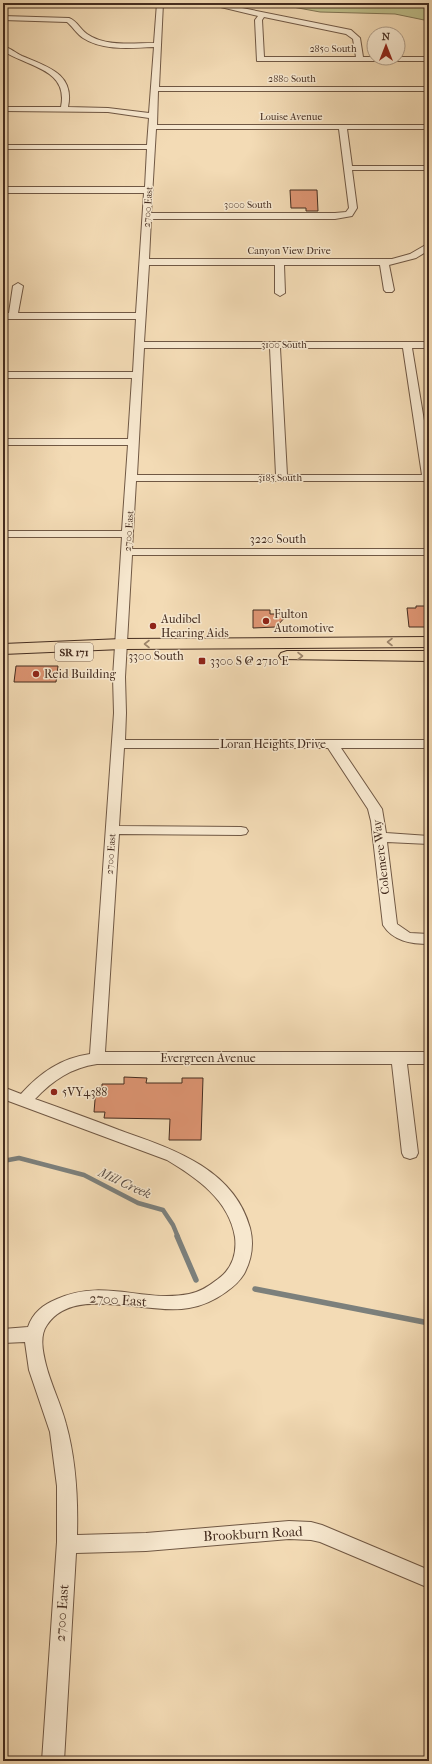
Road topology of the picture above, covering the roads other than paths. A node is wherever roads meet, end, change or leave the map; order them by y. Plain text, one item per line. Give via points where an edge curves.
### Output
1 (160, 3) edge
2 (206, 3) edge
3 (263, 14) junction
4 (3, 18) edge
5 (158, 45) junction
6 (3, 48) edge
7 (429, 59) edge
8 (360, 60) junction
9 (155, 89) junction
10 (429, 89) edge
11 (3, 109) edge
12 (64, 109) junction
13 (154, 116) junction
14 (153, 127) junction
15 (343, 127) junction
16 (429, 127) edge
17 (3, 147) edge
18 (152, 147) junction
19 (348, 168) junction
20 (429, 168) edge
21 (3, 190) edge
22 (149, 190) junction
23 (147, 216) junction
24 (429, 246) edge
25 (145, 262) junction
26 (279, 262) junction
27 (384, 262) junction
28 (18, 286) dead end
29 (389, 290) dead end
30 (280, 293) dead end
31 (3, 316) edge
32 (13, 316) junction
33 (141, 316) junction
34 (140, 345) junction
35 (275, 345) junction
36 (407, 345) junction
37 (429, 345) edge
38 (3, 375) edge
39 (138, 375) junction
40 (3, 442) edge
41 (134, 442) junction
42 (132, 478) junction
43 (282, 478) junction
44 (429, 478) edge
45 (3, 534) edge
46 (128, 534) junction
47 (127, 552) junction
48 (429, 552) edge
49 (429, 642) edge
50 (3, 649) edge
51 (121, 650) junction
52 (429, 656) edge
53 (118, 744) junction
54 (332, 744) junction
55 (429, 744) edge
56 (112, 830) junction
57 (240, 831) dead end
58 (380, 837) junction
59 (429, 840) edge
60 (429, 939) edge
61 (98, 1058) junction
62 (398, 1058) junction
63 (429, 1058) edge
64 (3, 1093) edge
65 (25, 1100) junction
66 (410, 1153) dead end
67 (34, 1334) junction
68 (3, 1336) edge
69 (67, 1544) junction
70 (429, 1579) edge
71 (53, 1761) edge

1 - 5 street, 2700 East
2 - 3 street
3 - 8 street via 337,29 354,35
3 - 8 street, 2850 South via 258,20 260,59
4 - 5 street via 69,20 84,35 95,41 116,45
5 - 9 street, 2700 East
6 - 12 street via 49,71 61,80 66,90
7 - 8 street, 2850 South
9 - 10 street, 2880 South
9 - 13 street, 2700 East
11 - 12 street
12 - 13 street via 108,110
13 - 14 street, 2700 East
14 - 15 street, Louise Avenue
14 - 18 street, 2700 East
15 - 16 street, Louise Avenue
15 - 19 street
17 - 18 street
18 - 22 street, 2700 East
19 - 20 street
19 - 23 street, 3000 South via 353,208 349,214
21 - 22 street
22 - 23 street, 2700 East
23 - 25 street, 2700 East
24 - 27 street, Canyon View Drive via 408,258
25 - 26 street, Canyon View Drive
25 - 33 street, 2700 East
26 - 27 street, Canyon View Drive
26 - 30 street
27 - 29 street
28 - 32 street
31 - 32 street
32 - 33 street
33 - 34 street, 2700 East
34 - 35 street, 3100 South
34 - 39 street, 2700 East
35 - 36 street, 3100 South
35 - 43 street
36 - 37 street, 3100 South
36 - 44 street
38 - 39 street
39 - 41 street, 2700 East
40 - 41 street
41 - 42 street, 2700 East
42 - 43 street, 3185 South
42 - 46 street, 2700 East
43 - 44 street, 3185 South
45 - 46 street
46 - 47 street, 2700 East
47 - 48 street, 3220 South
47 - 51 street, 2700 East
49 -> 51 main road, 3300 South / SR 171
50 - 51 main road, 3300 South / SR 171
51 -> 52 main road, 3300 South / SR 171
51 - 53 street, 2700 East
53 - 54 street, Loran Heights Drive
53 - 56 street, 2700 East
54 - 55 street, Loran Heights Drive
54 - 58 street, Colemere Way via 373,804
56 - 57 street
56 - 61 street, 2700 East
58 - 59 street
58 - 60 street, Colemere Way via 390,925 396,932 411,938
61 - 62 street, Evergreen Avenue
61 - 65 street, Evergreen Avenue via 81,1060 51,1074
62 - 63 street, Evergreen Avenue
62 - 66 street
64 - 65 street
65 - 67 street, 2700 East via 173,1156 197,1169 212,1182 235,1210 244,1237 237,1273 223,1287 206,1297 194,1301 152,1302 101,1296 80,1298 61,1303 49,1312 38,1322
67 - 68 street
67 - 69 street, 2700 East via 38,1366 56,1420 63,1451 67,1493
69 - 70 street, Brookburn Road via 146,1542 311,1531
69 - 71 street, 2700 East

